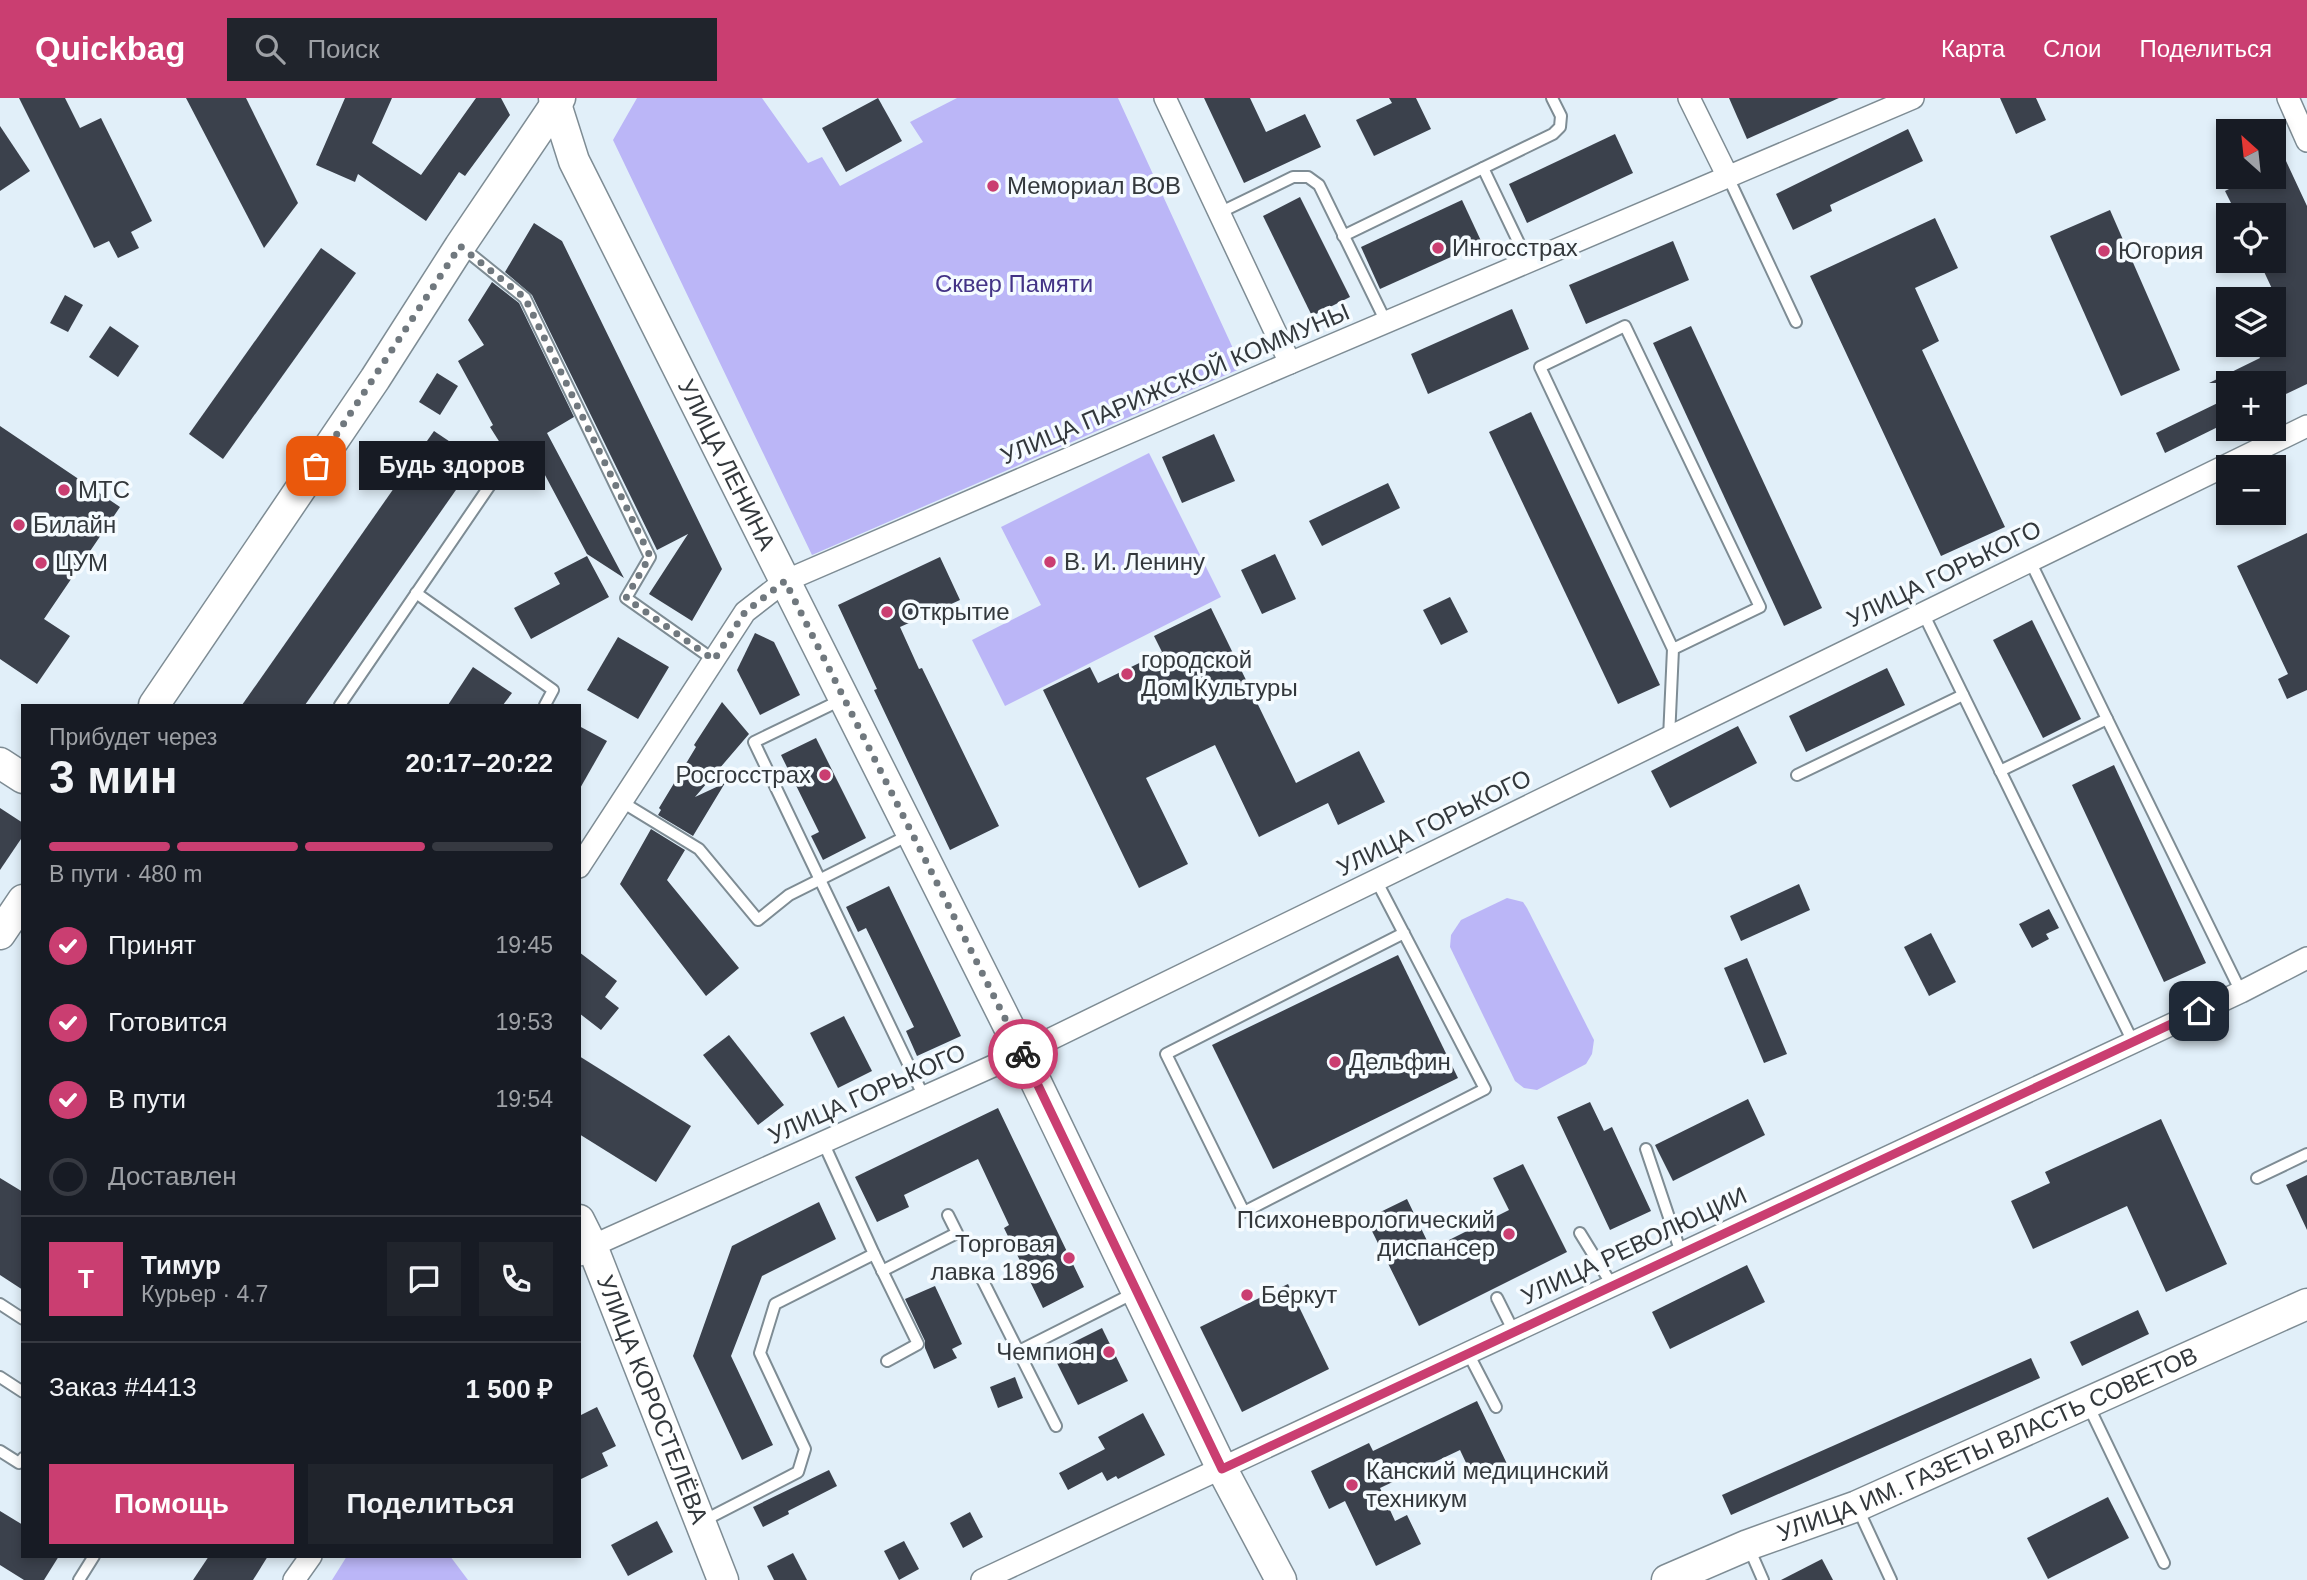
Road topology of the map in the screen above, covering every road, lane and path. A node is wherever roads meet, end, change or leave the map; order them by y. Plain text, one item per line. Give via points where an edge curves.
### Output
1 (1165, 98) edge
2 (1552, 98) edge
3 (1689, 98) edge
4 (1913, 98) edge
5 (2288, 98) edge
6 (557, 100) edge
7 (2307, 141) edge
8 (1483, 168) junction
9 (1728, 177) junction
10 (1219, 213) junction
11 (1343, 236) junction
12 (460, 246) junction
13 (1528, 262) junction
14 (1386, 322) junction
15 (1796, 323) dead end
16 (1290, 363) junction
17 (2307, 426) edge
18 (497, 475) dead end
19 (2030, 561) junction
20 (785, 581) junction
21 (416, 593) junction
22 (1923, 613) junction
23 (1673, 649) junction
24 (714, 660) junction
25 (1963, 695) junction
26 (844, 699) junction
27 (155, 704) edge
28 (342, 704) edge
29 (546, 704) edge
30 (2108, 719) junction
31 (1668, 737) junction
32 (0, 763) edge
33 (2000, 771) junction
34 (1797, 775) dead end
35 (21, 777) edge
36 (622, 802) junction
37 (912, 833) junction
38 (586, 843) edge
39 (581, 860) edge
40 (821, 878) junction
41 (1376, 880) junction
42 (21, 903) edge
43 (1404, 933) junction
44 (0, 934) edge
45 (2307, 958) edge
46 (2241, 992) junction
47 (2133, 1042) junction
48 (1022, 1053) junction
49 (924, 1097) junction
50 (823, 1142) junction
51 (1646, 1149) dead end
52 (2307, 1154) edge
53 (2257, 1178) dead end
54 (948, 1215) dead end
55 (1580, 1233) dead end
56 (584, 1240) edge
57 (1681, 1253) junction
58 (874, 1254) junction
59 (882, 1271) junction
60 (982, 1279) dead end
61 (1612, 1285) junction
62 (1137, 1292) junction
63 (1497, 1298) dead end
64 (0, 1304) edge
65 (2307, 1304) edge
66 (21, 1318) edge
67 (1514, 1332) junction
68 (1018, 1351) junction
69 (1468, 1353) junction
70 (887, 1360) dead end
71 (0, 1377) edge
72 (21, 1391) edge
73 (2087, 1403) junction
74 (1496, 1407) dead end
75 (1056, 1426) dead end
76 (0, 1451) edge
77 (21, 1465) edge
78 (1222, 1469) junction
79 (1857, 1506) junction
80 (700, 1522) junction
81 (1748, 1545) junction
82 (93, 1558) edge
83 (310, 1558) edge
84 (2164, 1563) dead end
85 (79, 1580) edge
86 (294, 1580) edge
87 (723, 1580) edge
88 (982, 1580) edge
89 (1281, 1580) edge
90 (1667, 1580) edge
91 (1763, 1580) edge
92 (1891, 1580) edge

1 - 10 street
2 - 8 lane via 1561,116 1560,127
3 - 9 street
4 - 9 street, УЛИЦА ПАРИЖСКОЙ КОММУНЫ
5 - 7 street
6 - 12 street
6 - 20 street, УЛИЦА ЛЕНИНА via 574,161
8 - 11 lane
8 - 13 lane
9 - 13 street, УЛИЦА ПАРИЖСКОЙ КОММУНЫ
9 - 15 lane
10 - 11 lane via 1293,177 1308,177 1318,185
10 - 16 street
11 - 14 lane
12 - 24 lane via 525,298 650,556 626,598
12 - 27 street
13 - 14 street, УЛИЦА ПАРИЖСКОЙ КОММУНЫ
14 - 16 street, УЛИЦА ПАРИЖСКОЙ КОММУНЫ
16 - 20 street, УЛИЦА ПАРИЖСКОЙ КОММУНЫ
17 - 19 street, УЛИЦА ГОРЬКОГО
18 - 21 lane
19 - 22 street, УЛИЦА ГОРЬКОГО
19 - 30 lane
20 - 24 street, УЛИЦА ПАРИЖСКОЙ КОММУНЫ via 745,612
20 - 26 street, УЛИЦА ЛЕНИНА
21 - 28 lane
21 - 29 lane via 554,690
22 - 25 lane
22 - 31 street, УЛИЦА ГОРЬКОГО
23 - 23 lane via 1540,367 1625,326 1760,607
23 - 31 lane
24 - 36 street, УЛИЦА ПАРИЖСКОЙ КОММУНЫ
25 - 33 lane
25 - 34 lane
26 - 37 street, УЛИЦА ЛЕНИНА
26 - 40 lane via 754,742
30 - 33 lane
30 - 46 lane
31 - 41 street, УЛИЦА ГОРЬКОГО
32 - 35 street
33 - 47 lane
36 - 38 street, УЛИЦА ПАРИЖСКОЙ КОММУНЫ
36 - 40 lane via 699,849 758,920 789,895
37 - 40 lane
37 - 48 street, УЛИЦА ЛЕНИНА
38 - 39 street, УЛИЦА ПАРИЖСКОЙ КОММУНЫ
40 - 49 lane
41 - 43 lane
41 - 48 street, УЛИЦА ГОРЬКОГО
42 - 44 street
43 - 43 lane via 1485,1089 1244,1212 1166,1055
45 - 46 street, УЛИЦА РЕВОЛЮЦИИ
46 - 47 street, УЛИЦА РЕВОЛЮЦИИ
47 - 57 street, УЛИЦА РЕВОЛЮЦИИ
48 - 49 street, УЛИЦА ГОРЬКОГО
48 - 62 street, УЛИЦА ЛЕНИНА
49 - 50 street, УЛИЦА ГОРЬКОГО
50 - 56 street, УЛИЦА ГОРЬКОГО
50 - 58 lane
51 - 57 lane
52 - 53 lane
54 - 59 lane via 957,1233
55 - 61 lane
56 - 80 street, УЛИЦА КОРОСТЕЛЁВА
57 - 61 street, УЛИЦА РЕВОЛЮЦИИ
58 - 59 lane
58 - 80 lane via 775,1304 760,1353 805,1450 798,1472
59 - 70 lane via 918,1344
60 - 68 lane
61 - 67 street, УЛИЦА РЕВОЛЮЦИИ
62 - 68 lane
62 - 78 street, УЛИЦА ЛЕНИНА
63 - 67 lane
64 - 66 lane
65 - 73 street, УЛИЦА ИМ. ГАЗЕТЫ ВЛАСТЬ СОВЕТОВ
67 - 69 street, УЛИЦА РЕВОЛЮЦИИ
68 - 75 lane
69 - 74 lane
69 - 78 street, УЛИЦА РЕВОЛЮЦИИ
71 - 72 lane
73 - 79 street, УЛИЦА ИМ. ГАЗЕТЫ ВЛАСТЬ СОВЕТОВ
73 - 84 lane
76 - 77 lane
78 - 88 street, УЛИЦА РЕВОЛЮЦИИ
78 - 89 street, УЛИЦА ЛЕНИНА
79 - 81 street, УЛИЦА ИМ. ГАЗЕТЫ ВЛАСТЬ СОВЕТОВ
79 - 92 lane
80 - 87 street, УЛИЦА КОРОСТЕЛЁВА
81 - 90 street, УЛИЦА ИМ. ГАЗЕТЫ ВЛАСТЬ СОВЕТОВ
81 - 91 lane
82 - 85 lane
83 - 86 street

